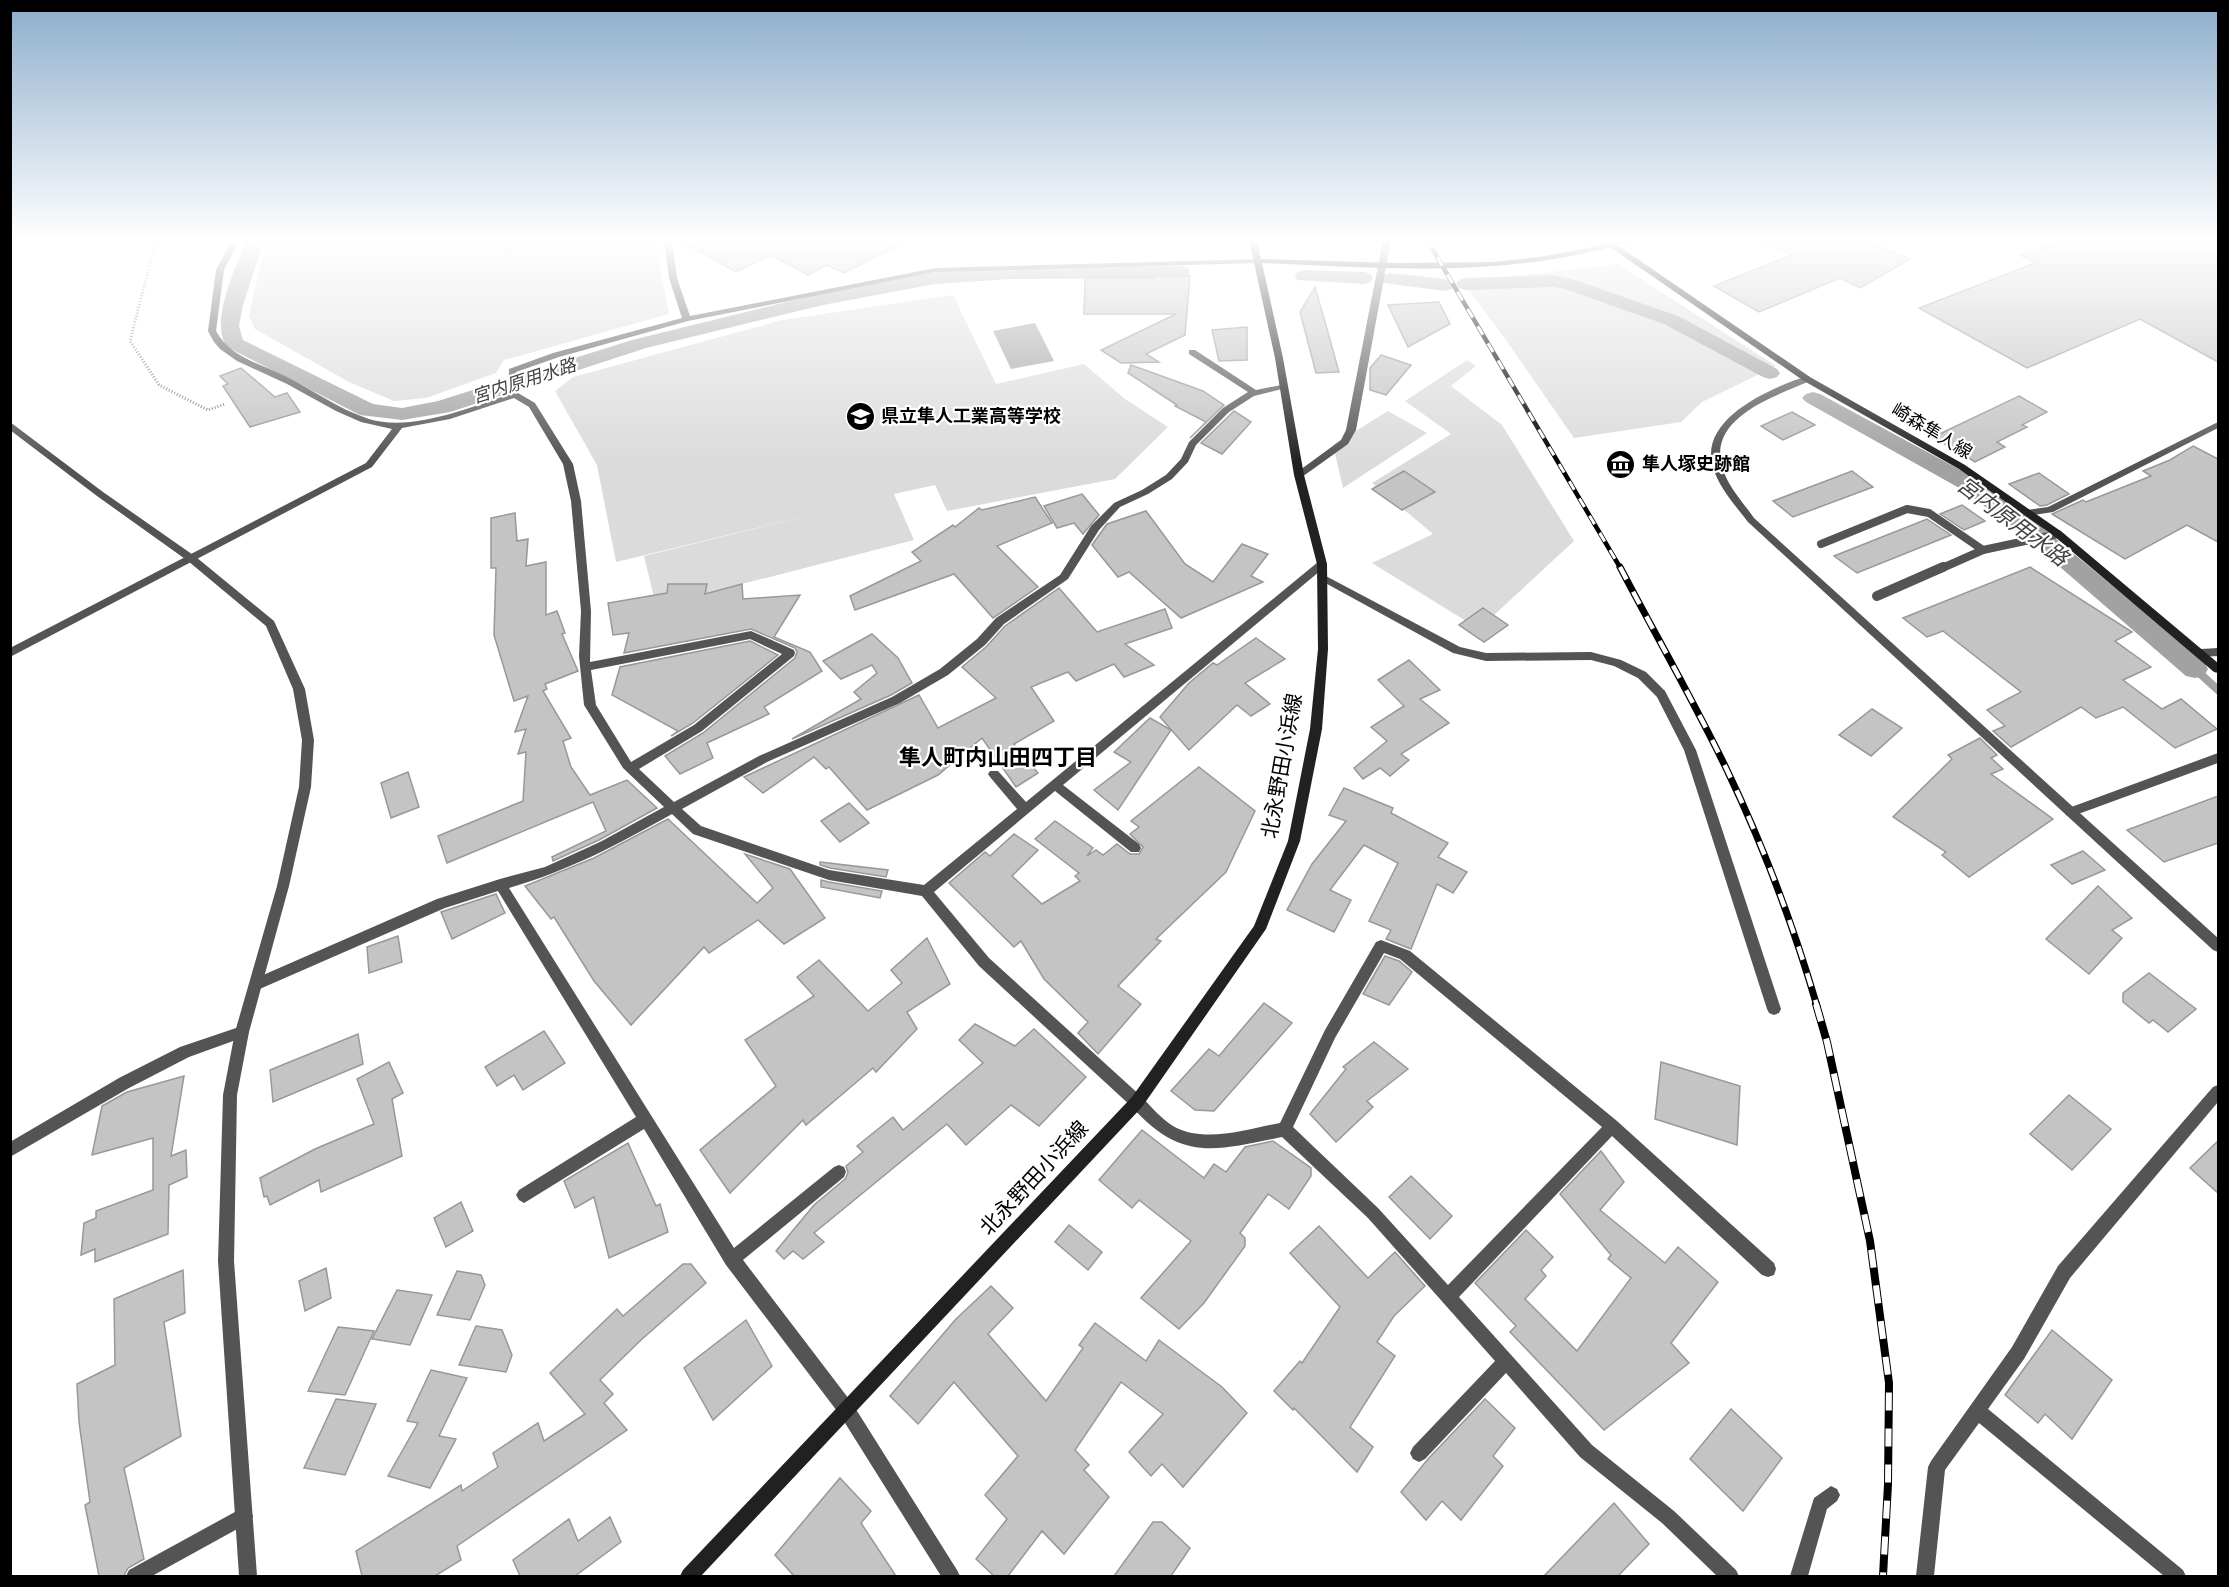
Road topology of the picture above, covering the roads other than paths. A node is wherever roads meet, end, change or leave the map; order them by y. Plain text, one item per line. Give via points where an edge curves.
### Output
1 (213, 314) edge
2 (685, 314) edge
3 (712, 314) edge
4 (1269, 314) edge
5 (1373, 314) edge
6 (1713, 314) edge
7 (687, 319) junction
8 (1192, 352) dead end
9 (1807, 380) junction
10 (1283, 386) junction
11 (1255, 393) junction
12 (515, 396) junction
13 (400, 424) junction
14 (10, 425) edge
15 (2218, 425) edge
16 (1299, 475) junction
17 (2027, 513) junction
18 (2058, 534) junction
19 (1821, 544) dead end
20 (1983, 550) junction
21 (192, 559) junction
22 (1322, 564) junction
23 (1322, 577) junction
24 (1877, 596) dead end
25 (2201, 652) junction
26 (2218, 652) edge
27 (10, 653) edge
28 (586, 668) junction
29 (2218, 669) edge
30 (2218, 758) edge
31 (631, 768) junction
32 (994, 774) dead end
33 (1055, 785) junction
34 (674, 809) junction
35 (1025, 809) junction
36 (2070, 812) junction
37 (1135, 848) dead end
38 (500, 884) junction
39 (926, 891) junction
40 (2218, 946) edge
41 (257, 984) junction
42 (1774, 1008) dead end
43 (242, 1032) junction
44 (2218, 1092) edge
45 (1137, 1102) junction
46 (647, 1119) junction
47 (1612, 1126) junction
48 (1284, 1129) junction
49 (10, 1150) edge
50 (839, 1172) dead end
51 (524, 1195) dead end
52 (732, 1259) junction
53 (1768, 1269) dead end
54 (1448, 1297) junction
55 (1506, 1361) junction
56 (846, 1409) junction
57 (1978, 1411) junction
58 (1419, 1453) dead end
59 (1831, 1495) dead end
60 (244, 1516) junction
61 (135, 1576) edge
62 (248, 1576) edge
63 (689, 1576) edge
64 (951, 1576) edge
65 (1730, 1576) edge
66 (1800, 1576) edge
67 (1925, 1576) edge
68 (2177, 1576) edge

1 - 13 street via 216,340 235,357 357,417 379,425
2 - 7 street
3 - 7 street
4 - 10 main road, 北永野田小浜線
5 - 16 street via 1351,430 1345,442
6 - 9 main road, 崎森隼人線
7 - 12 street via 512,371
8 - 11 street
9 - 17 main road, 崎森隼人線 via 1962,467
9 - 36 street via 1750,404 1724,424 1714,441 1716,467 1732,498 1751,520
10 - 11 street
10 - 16 main road, 北永野田小浜線
11 - 34 street via 1226,410 1192,444 1185,460 1169,477 1117,505 1095,528 1064,577 1000,621 944,672 896,700 763,759
12 - 13 street via 440,418
12 - 28 street via 532,405 568,464 576,501 586,611
13 - 21 street via 369,465
14 - 21 street
15 - 17 street via 2050,510
16 - 22 main road, 北永野田小浜線
17 - 18 main road, 崎森隼人線
18 - 20 lane
18 - 25 main road, 崎森隼人線
19 - 20 lane via 1907,509 1929,513
20 - 24 lane
21 - 27 street
21 - 41 street via 270,624 299,689 308,740 302,798
22 - 23 main road, 北永野田小浜線
22 - 33 street
23 - 42 street via 1457,650 1486,657 1591,656 1642,675 1661,694 1690,750
23 - 45 main road, 北永野田小浜線 via 1323,649 1316,729 1294,841 1259,929
25 - 26 street
25 - 29 main road, 崎森隼人線
28 - 31 street via 590,705
28 - 31 street via 751,635 790,653 698,728
30 - 36 street
31 - 34 street
32 - 35 street
33 - 35 street
33 - 37 street
34 - 38 street via 548,871
34 - 39 street via 697,830 828,875
35 - 39 street
36 - 40 street
38 - 41 street via 442,903
38 - 46 street
39 - 45 street via 984,962
41 - 43 street
43 - 49 street via 185,1052 124,1083
43 - 60 street via 230,1095 226,1261
44 - 57 street via 2064,1272 2018,1353
45 - 48 street via 1150,1119 1180,1138 1210,1143
45 - 56 main road, 北永野田小浜線
46 - 51 street
46 - 52 street
47 - 48 street via 1405,955 1381,946 1330,1034
47 - 53 street
47 - 54 street
48 - 54 street via 1373,1213
50 - 52 street
52 - 56 street
54 - 55 street
55 - 58 street
55 - 65 street via 1586,1451 1668,1517
56 - 63 main road, 北永野田小浜線
56 - 64 street
57 - 67 street via 1937,1467
57 - 68 street
59 - 66 street via 1820,1504
60 - 61 street
60 - 62 street

